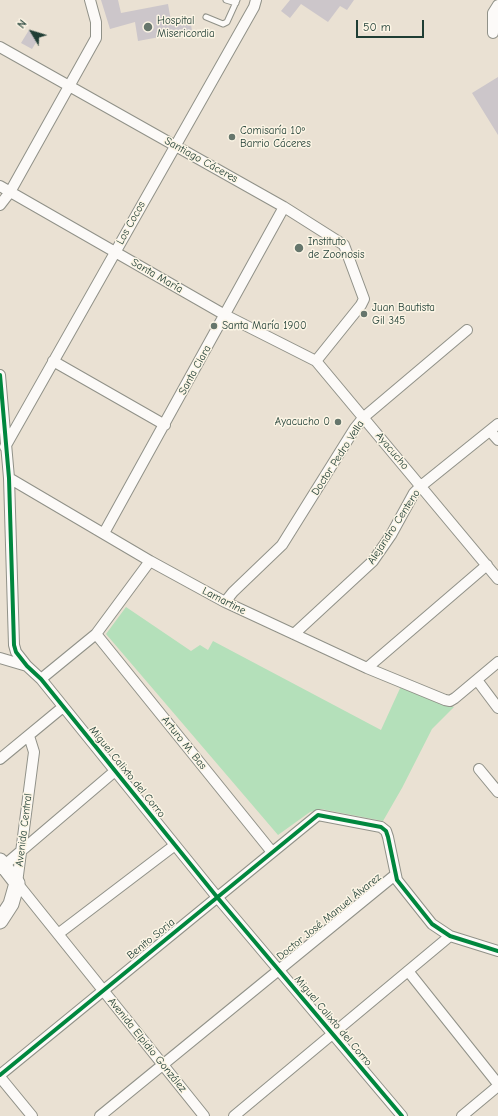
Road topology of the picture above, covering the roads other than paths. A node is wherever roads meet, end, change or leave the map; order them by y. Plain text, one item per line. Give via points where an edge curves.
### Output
1 (90, 0) edge
2 (226, 0) edge
3 (256, 0) edge
4 (237, 2) edge
5 (498, 6) edge
6 (206, 17) dead end
7 (493, 33) dead end
8 (0, 47) edge
9 (70, 86) junction
10 (175, 145) junction
11 (0, 186) edge
12 (10, 192) junction
13 (0, 205) edge
14 (284, 207) junction
15 (115, 252) junction
16 (225, 315) junction
17 (467, 330) dead end
18 (53, 361) junction
19 (316, 361) junction
20 (0, 375) edge
21 (1, 396) edge
22 (364, 417) junction
23 (165, 425) junction
24 (494, 428) edge
25 (498, 440) edge
26 (5, 446) junction
27 (9, 478) junction
28 (421, 486) junction
29 (104, 533) junction
30 (150, 561) junction
31 (487, 565) junction
32 (498, 579) edge
33 (225, 602) junction
34 (96, 634) junction
35 (294, 634) junction
36 (0, 658) edge
37 (498, 662) edge
38 (27, 666) junction
39 (367, 668) junction
40 (41, 679) junction
41 (477, 680) junction
42 (63, 707) junction
43 (498, 708) edge
44 (29, 736) junction
45 (0, 759) edge
46 (479, 769) dead end
47 (115, 771) junction
48 (498, 792) edge
49 (175, 845) junction
50 (272, 852) junction
51 (21, 853) junction
52 (1, 865) edge
53 (395, 875) junction
54 (18, 883) junction
55 (217, 897) junction
56 (0, 922) edge
57 (58, 934) junction
58 (450, 936) junction
59 (498, 951) edge
60 (278, 970) junction
61 (408, 971) junction
62 (103, 990) junction
63 (332, 1033) junction
64 (163, 1064) junction
65 (0, 1076) edge
66 (498, 1085) edge
67 (32, 1116) edge
68 (100, 1116) edge
69 (204, 1116) edge
70 (234, 1116) edge
71 (402, 1116) edge
72 (462, 1116) edge

1 - 9 street via 96,22 96,38
2 - 4 lane
3 - 10 street, Los Cocos
4 - 6 lane via 228,22 223,24
5 - 7 street via 493,13
8 - 9 street, Santiago Cáceres
9 - 10 street, Santiago Cáceres
9 - 12 street
10 - 14 street, Santiago Cáceres
10 - 15 street, Los Cocos
11 - 12 street, Santa María
12 - 13 street
12 - 15 street, Santa María
14 - 16 street, Santa Clara
14 - 19 street, Santiago Cáceres via 344,245 364,299
15 - 16 street, Santa María
15 - 18 street, Los Cocos
16 - 19 street, Santa María
16 - 23 street, Santa Clara
17 - 22 street, Doctor Pedro Vella
18 - 23 street
18 - 26 street, Los Cocos
19 - 22 street, Ayacucho
20 - 21 street, Miguel Calixto del Corro
21 - 26 street, Miguel Calixto del Corro
22 - 28 street, Ayacucho
22 - 33 street, Doctor Pedro Vella via 282,545
23 - 29 street, Santa Clara
24 - 25 street
24 - 28 street, Alejandro Centeno
26 - 27 street, Miguel Calixto del Corro
27 - 29 street, Lamartine
27 - 38 street, Miguel Calixto del Corro via 14,645
28 - 31 street, Ayacucho
28 - 35 street, Alejandro Centeno via 414,493 373,562
29 - 30 street, Lamartine
30 - 33 street, Lamartine
30 - 34 street
31 - 32 street, Ayacucho
31 - 39 street
33 - 35 street, Lamartine
34 - 40 street
34 - 50 street, Arturo M. Bas
35 - 39 street, Lamartine
36 - 38 street, Miguel Calixto del Corro
37 - 41 street
38 - 40 street, Miguel Calixto del Corro
39 - 41 street, Lamartine via 450,701
40 - 42 street, Miguel Calixto del Corro
41 - 43 street
42 - 44 street
42 - 47 street, Miguel Calixto del Corro
44 - 45 street
44 - 51 street, Avenida Central via 34,752
46 - 48 street
47 - 49 street, Miguel Calixto del Corro
47 - 51 street
49 - 55 street, Miguel Calixto del Corro
49 - 57 street
50 - 53 street, Benito Soria via 314,817 323,814 381,827 386,831
50 - 55 street, Benito Soria
51 - 52 street
51 - 54 street, Avenida Central
52 - 54 main road, Avenida Elpidio González
53 - 58 street via 432,924
53 - 60 street, Doctor José Manuel Álvarez
54 - 56 main road, Avenida Central via 11,904
54 - 57 street, Avenida Elpidio González
55 - 60 street, Miguel Calixto del Corro
55 - 62 street, Benito Soria
57 - 62 street, Avenida Elpidio González
58 - 59 street
58 - 61 street
60 - 63 street, Miguel Calixto del Corro
60 - 64 street, Doctor José Manuel Álvarez
61 - 63 street
61 - 66 street
62 - 64 street, Avenida Elpidio González
62 - 65 street, Benito Soria
63 - 70 street
63 - 71 street, Miguel Calixto del Corro
64 - 68 street, Doctor José Manuel Álvarez
64 - 69 street, Avenida Elpidio González
65 - 67 street
66 - 72 street

